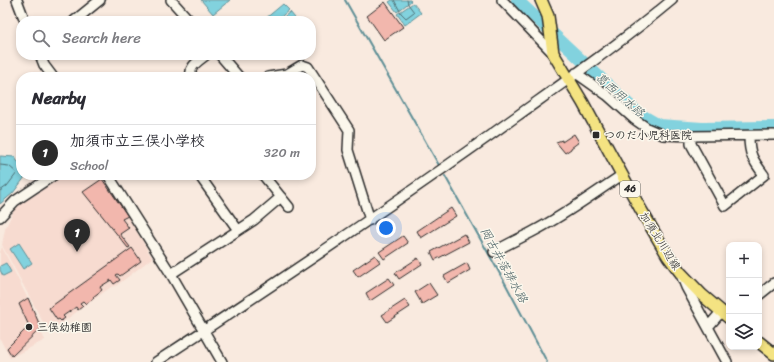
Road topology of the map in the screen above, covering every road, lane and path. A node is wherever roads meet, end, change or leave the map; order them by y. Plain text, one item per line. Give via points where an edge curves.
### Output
1 (17, 0) edge
2 (100, 0) edge
3 (171, 0) edge
4 (502, 0) edge
5 (542, 0) edge
6 (672, 0) edge
7 (23, 16) edge
8 (80, 16) edge
9 (185, 16) edge
10 (552, 49) junction
11 (42, 60) edge
12 (200, 60) edge
13 (224, 60) edge
14 (49, 72) edge
15 (190, 72) edge
16 (235, 72) edge
17 (290, 72) edge
18 (311, 72) edge
19 (573, 76) junction
20 (316, 79) edge
21 (774, 135) edge
22 (691, 136) junction
23 (749, 136) junction
24 (622, 175) junction
25 (46, 180) edge
26 (111, 180) edge
27 (203, 180) edge
28 (267, 180) edge
29 (281, 197) junction
30 (289, 207) dead end
31 (0, 217) edge
32 (370, 220) junction
33 (238, 230) junction
34 (494, 252) dead end
35 (680, 272) junction
36 (171, 274) junction
37 (774, 283) edge
38 (762, 292) edge
39 (726, 315) edge
40 (726, 317) edge
41 (708, 327) junction
42 (204, 330) junction
43 (762, 344) edge
44 (774, 354) edge
45 (156, 362) edge
46 (222, 362) edge
47 (727, 362) edge

1 - 7 street
2 - 8 street
3 - 9 street
4 - 10 street
5 - 10 main road, 46 via 548,16
6 - 19 street via 643,25
10 - 19 main road, 加須北川辺線 / 46
11 - 14 street
12 - 15 street via 192,66
13 - 16 street
17 - 18 street via 302,65 308,67
19 - 22 street via 601,90 647,128 663,135
19 - 24 main road, 加須北川辺線 / 46
19 - 32 street
20 - 32 street via 349,130 348,150
21 - 23 street
22 - 23 street
22 - 23 street via 692,144 725,206 764,175 752,158
24 - 34 street via 565,213
24 - 35 main road, 加須北川辺線 / 46
25 - 31 street via 15,201
26 - 36 street
27 - 33 street
28 - 29 street
29 - 30 street
29 - 33 street
32 - 42 street
33 - 36 street
35 - 39 main road, 加須北川辺線 / 46
35 - 41 street
36 - 42 street
37 - 38 street
40 - 41 street
41 - 47 street
42 - 45 street
42 - 46 street
43 - 44 main road

